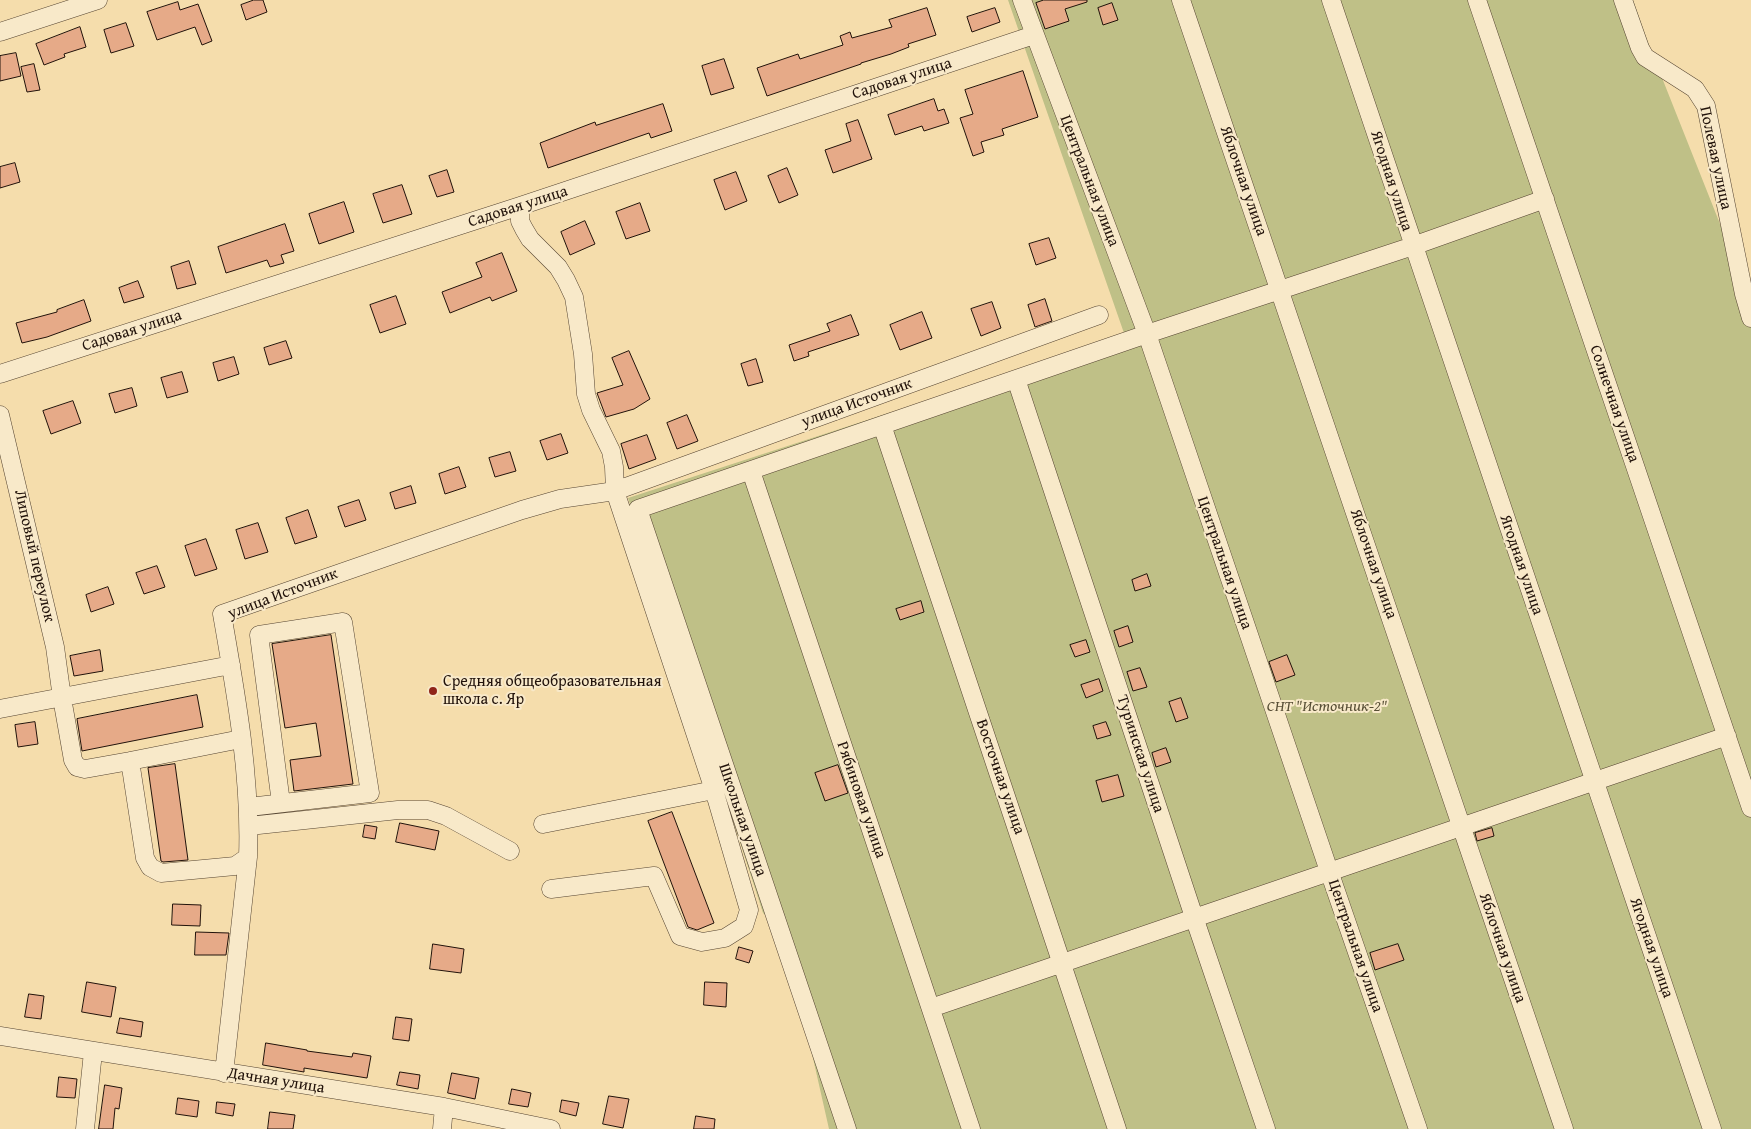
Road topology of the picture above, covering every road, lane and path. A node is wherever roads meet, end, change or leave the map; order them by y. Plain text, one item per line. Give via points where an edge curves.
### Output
1 (98, 0) edge
2 (1022, 0) edge
3 (1181, 0) edge
4 (1331, 0) edge
5 (1478, 0) edge
6 (1623, 0) edge
7 (0, 32) edge
8 (1034, 35) junction
9 (1545, 199) junction
10 (520, 206) junction
11 (1413, 246) junction
12 (1281, 291) junction
13 (1099, 315) dead end
14 (1751, 318) edge
15 (1147, 334) junction
16 (0, 374) edge
17 (1016, 379) junction
18 (0, 415) edge
19 (882, 425) junction
20 (751, 471) junction
21 (615, 491) junction
22 (231, 665) junction
23 (62, 698) junction
24 (0, 709) edge
25 (1726, 736) junction
26 (241, 739) junction
27 (130, 761) junction
28 (1594, 781) junction
29 (714, 790) junction
30 (281, 803) junction
31 (249, 807) junction
32 (1751, 808) edge
33 (543, 824) dead end
34 (250, 826) junction
35 (1460, 826) junction
36 (510, 851) dead end
37 (248, 857) junction
38 (1329, 871) junction
39 (551, 889) dead end
40 (1194, 918) junction
41 (1063, 964) junction
42 (931, 1008) junction
43 (0, 1036) edge
44 (93, 1052) junction
45 (224, 1073) junction
46 (444, 1107) junction
47 (85, 1129) edge
48 (442, 1129) edge
49 (551, 1129) edge
50 (847, 1129) edge
51 (971, 1129) edge
52 (1117, 1129) edge
53 (1266, 1129) edge
54 (1418, 1129) edge
55 (1564, 1129) edge
56 (1712, 1129) edge

1 - 7 street
2 - 8 street, Центральная улица
3 - 12 street, Яблочная улица
4 - 11 street, Ягодная улица
5 - 9 street, Солнечная улица
6 - 14 street, Полевая улица via 1645,57 1695,89 1706,106
8 - 10 street, Садовая улица
8 - 15 street, Центральная улица
9 - 11 street
9 - 25 street, Солнечная улица
10 - 16 street, Садовая улица
10 - 21 street via 520,221 524,229 558,267 574,297 586,394 611,451
11 - 12 street
11 - 28 street, Ягодная улица
12 - 15 street
12 - 35 street, Яблочная улица
13 - 21 street, улица Источник
15 - 17 street
15 - 38 street, Центральная улица
17 - 19 street
17 - 40 street, Туринская улица
18 - 23 street, Липовый переулок via 55,647
19 - 20 street
19 - 41 street, Восточная улица
20 - 42 street, Рябиновая улица
20 - 50 street, Школьная улица via 638,510
21 - 22 street, улица Источник via 560,499 522,510 222,614
21 - 29 street
22 - 23 street
22 - 26 street
23 - 24 street
23 - 27 street, Липовый переулок via 73,760 77,766 85,769
25 - 28 street
25 - 32 street, Солнечная улица
26 - 27 street
26 - 31 street
27 - 37 street via 145,858 150,867 161,873 235,866
28 - 35 street
28 - 56 street, Ягодная улица
29 - 33 street
29 - 39 street via 749,910 744,926 725,938 702,942 680,936 654,876
30 - 30 street via 370,793 343,622 259,635
30 - 31 street
31 - 34 street
34 - 36 street via 398,810 428,810 446,816
34 - 37 street
35 - 38 street
35 - 55 street, Яблочная улица
37 - 45 street
38 - 40 street
38 - 54 street, Центральная улица
40 - 41 street
40 - 53 street, Туринская улица
41 - 42 street
41 - 52 street, Восточная улица
42 - 51 street, Рябиновая улица
43 - 44 street, Дачная улица
44 - 45 street, Дачная улица
44 - 47 street
45 - 46 street, Дачная улица
46 - 48 street
46 - 49 street, Дачная улица

